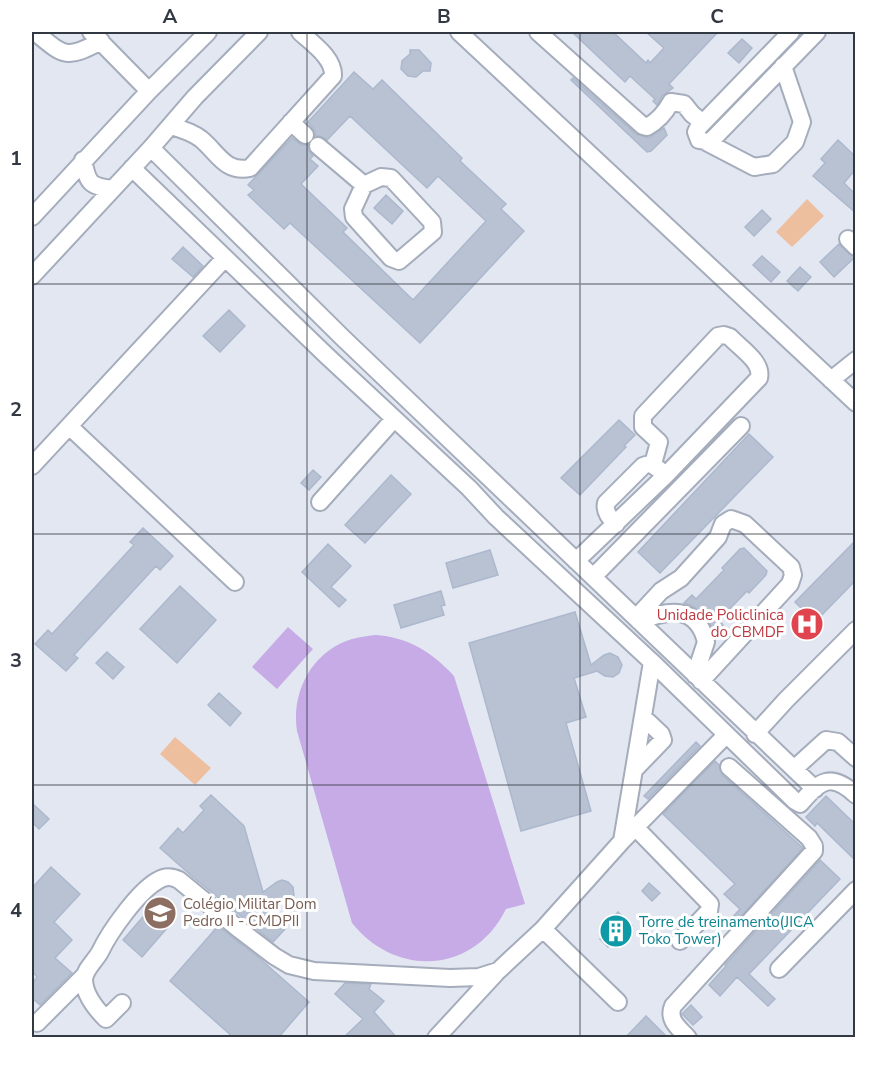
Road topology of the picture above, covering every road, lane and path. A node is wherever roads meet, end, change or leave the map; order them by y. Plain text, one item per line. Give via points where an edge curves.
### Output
1 (36, 32) edge
2 (208, 32) edge
3 (300, 32) edge
4 (459, 32) edge
5 (538, 32) edge
6 (791, 32) edge
7 (817, 32) edge
8 (251, 35) edge
9 (96, 36) edge
10 (32, 37) edge
11 (783, 66) junction
12 (149, 91) junction
13 (291, 122) junction
14 (703, 123) junction
15 (171, 126) junction
16 (706, 142) junction
17 (151, 148) junction
18 (83, 160) junction
19 (132, 168) junction
20 (364, 185) junction
21 (112, 189) junction
22 (32, 217) edge
23 (226, 223) junction
24 (221, 253) junction
25 (32, 276) edge
26 (344, 339) junction
27 (327, 356) junction
28 (855, 360) edge
29 (831, 380) junction
30 (855, 403) edge
31 (394, 419) junction
32 (69, 426) junction
33 (741, 426) dead end
34 (32, 466) edge
35 (659, 470) junction
36 (483, 472) junction
37 (469, 488) junction
38 (320, 502) dead end
39 (576, 561) junction
40 (593, 577) junction
41 (235, 582) dead end
42 (623, 606) junction
43 (638, 620) junction
44 (610, 622) junction
45 (855, 630) edge
46 (652, 662) junction
47 (698, 678) junction
48 (644, 718) junction
49 (755, 734) junction
50 (726, 735) junction
51 (855, 758) edge
52 (729, 767) dead end
53 (792, 767) junction
54 (633, 770) junction
55 (772, 779) junction
56 (815, 789) junction
57 (855, 795) edge
58 (800, 804) junction
59 (789, 818) junction
60 (636, 828) junction
61 (622, 841) junction
62 (855, 890) edge
63 (543, 929) junction
64 (680, 941) dead end
65 (779, 969) dead end
66 (498, 971) junction
67 (84, 976) junction
68 (618, 1002) dead end
69 (122, 1003) dead end
70 (34, 1026) edge
71 (436, 1038) edge
72 (688, 1038) edge

1 - 9 street via 68,55 85,50
1 - 10 street
2 - 12 street
3 - 13 street via 330,62 333,76
4 - 29 street
5 - 14 street via 643,126 654,124 671,102 684,104
6 - 14 street
7 - 11 street
8 - 15 street
9 - 12 street
11 - 16 street
11 - 16 street via 802,122 795,142 773,164 754,167
12 - 18 street
13 - 15 street via 250,168 239,170 227,165 200,138
13 - 20 street
14 - 16 street via 696,132 699,140
15 - 17 street
17 - 19 street
17 - 23 street
18 - 21 street via 89,182
18 - 22 street
19 - 21 street
19 - 24 street
20 - 20 street via 353,209 354,216 399,261 433,232 432,222 391,178 381,177
21 - 25 street
23 - 24 street
23 - 26 street
24 - 27 street
24 - 32 street
26 - 27 street
26 - 36 street
27 - 31 street
28 - 29 street
29 - 30 street
31 - 37 street
31 - 38 street
32 - 34 street
32 - 41 street
33 - 40 street
35 - 35 street via 659,442 643,427 643,416 718,336 730,337 758,365 759,378
35 - 39 street via 648,464 643,466 606,503 608,515 616,524
36 - 37 street
36 - 39 street
37 - 44 street
39 - 40 street
40 - 42 street
42 - 43 street
42 - 44 street
43 - 47 street
43 - 47 street via 669,612 687,614 698,624 706,642
43 - 47 street via 661,591 681,578 728,521 735,519 745,524 779,554 791,567 790,584
44 - 46 street
45 - 49 street
46 - 48 street
46 - 50 street
47 - 49 street
48 - 54 street
48 - 54 street via 663,740
49 - 53 street
50 - 55 street
50 - 60 street
51 - 53 street via 838,741 826,740
52 - 59 street
53 - 55 street
53 - 56 street
54 - 61 street
55 - 58 street
56 - 57 street via 832,780 844,784
56 - 58 street
58 - 59 street
59 - 72 street via 809,838 814,851 673,1006 672,1021
60 - 61 street
60 - 64 street via 710,904 710,911
61 - 63 street
62 - 65 street
63 - 66 street
63 - 68 street
66 - 67 street via 479,977 450,978 298,968 274,956 171,877 148,888 109,933
66 - 71 street
67 - 69 street via 93,1005 106,1019
67 - 70 street

